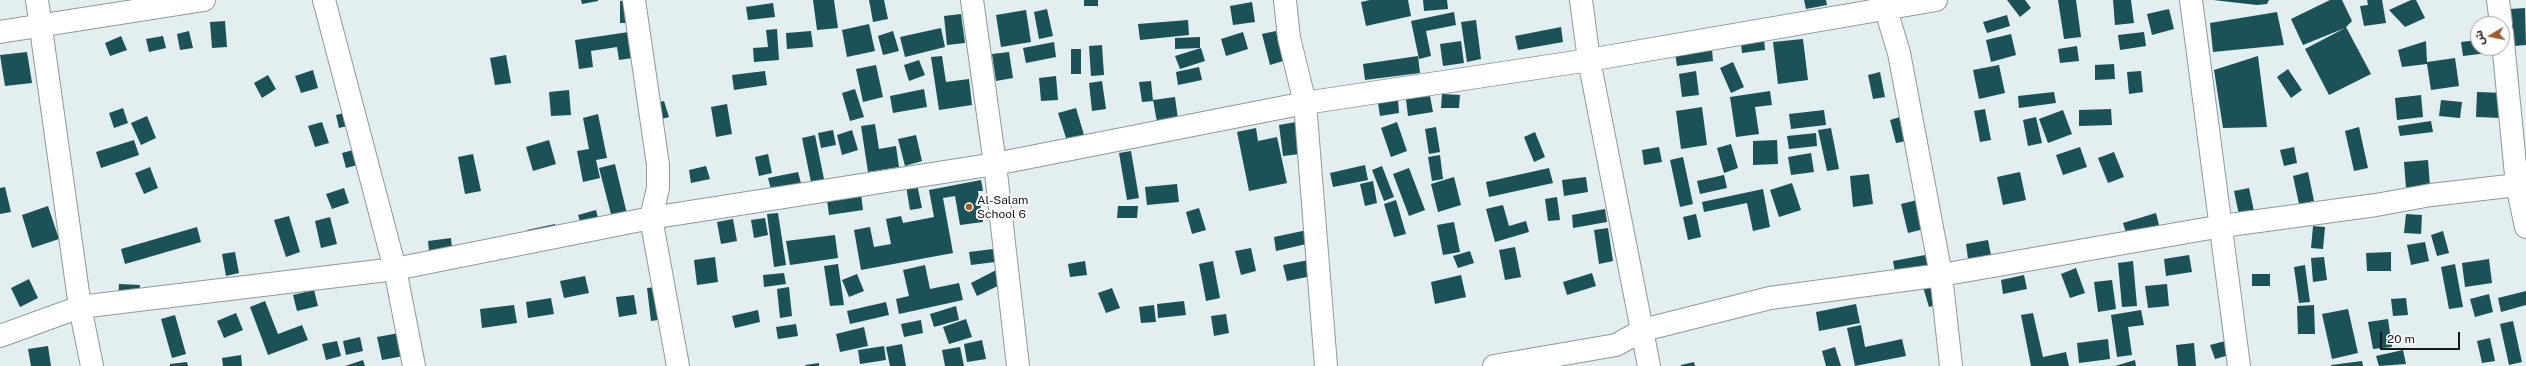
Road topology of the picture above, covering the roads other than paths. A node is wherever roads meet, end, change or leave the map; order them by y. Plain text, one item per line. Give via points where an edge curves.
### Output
1 (37, 0) edge
2 (204, 0) edge
3 (324, 0) edge
4 (634, 0) edge
5 (972, 0) edge
6 (1285, 0) edge
7 (1581, 0) edge
8 (1936, 0) edge
9 (2191, 0) edge
10 (2498, 0) edge
11 (1883, 5) edge
12 (2500, 16) edge
13 (41, 26) junction
14 (0, 32) edge
15 (2505, 56) edge
16 (1589, 60) junction
17 (1305, 103) junction
18 (995, 164) junction
19 (2521, 184) edge
20 (651, 218) junction
21 (2222, 226) junction
22 (2526, 226) edge
23 (395, 269) junction
24 (1941, 275) junction
25 (80, 307) junction
26 (1643, 330) junction
27 (0, 336) edge
28 (92, 366) edge
29 (414, 366) edge
30 (678, 366) edge
31 (1018, 366) edge
32 (1326, 366) edge
33 (1494, 366) edge
34 (1649, 366) edge
35 (1950, 366) edge
36 (2239, 366) edge

1 - 13 street
2 - 13 street
3 - 23 street
4 - 20 street via 658,165 658,188
5 - 18 street
6 - 17 street via 1289,38
7 - 16 street
8 - 11 street
9 - 21 street
10 - 12 street
11 - 16 street
11 - 24 street via 1899,53
13 - 14 street
13 - 25 street
15 - 19 street
16 - 17 street
16 - 26 street
17 - 18 street
17 - 32 street
18 - 20 street
18 - 31 street
19 - 21 street
19 - 22 street
20 - 23 street
20 - 30 street
21 - 24 street
21 - 36 street
23 - 25 street
23 - 29 street
24 - 26 street via 1770,298
24 - 35 street
25 - 27 street
25 - 28 street
26 - 33 street via 1616,345
26 - 34 street

